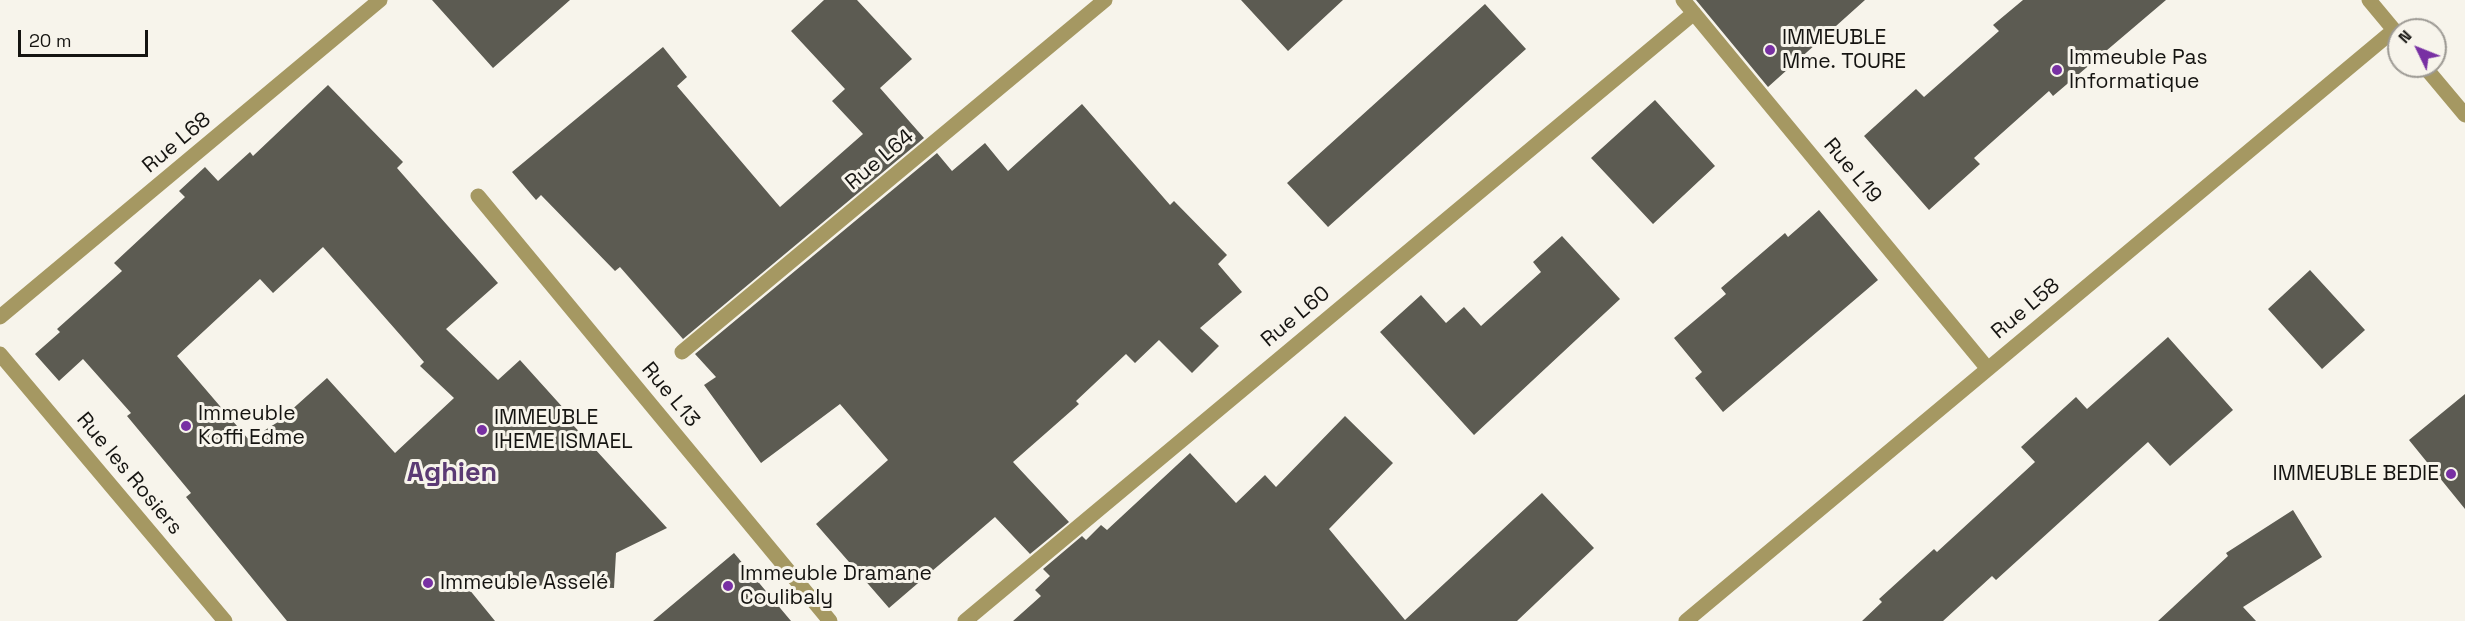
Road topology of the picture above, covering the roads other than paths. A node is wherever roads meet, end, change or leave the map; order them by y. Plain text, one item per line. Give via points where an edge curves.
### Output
1 (380, 0) edge
2 (1105, 0) edge
3 (1683, 0) edge
4 (2369, 0) edge
5 (1694, 13) junction
6 (2387, 22) edge
7 (2387, 40) edge
8 (2434, 78) edge
9 (2465, 115) edge
10 (478, 196) dead end
11 (0, 317) edge
12 (682, 352) dead end
13 (0, 354) edge
14 (1988, 369) junction
15 (225, 621) edge
16 (830, 621) edge
17 (965, 621) edge
18 (1686, 621) edge

1 - 11 street, Rue L68
2 - 12 street, Rue L64
3 - 5 street, Rue L19
4 - 6 street
5 - 14 street, Rue L19
5 - 17 street, Rue L60
7 - 14 street, Rue L58
8 - 9 street
10 - 16 street, Rue L13
13 - 15 street, Rue les Rosiers
14 - 18 street, Rue L58

